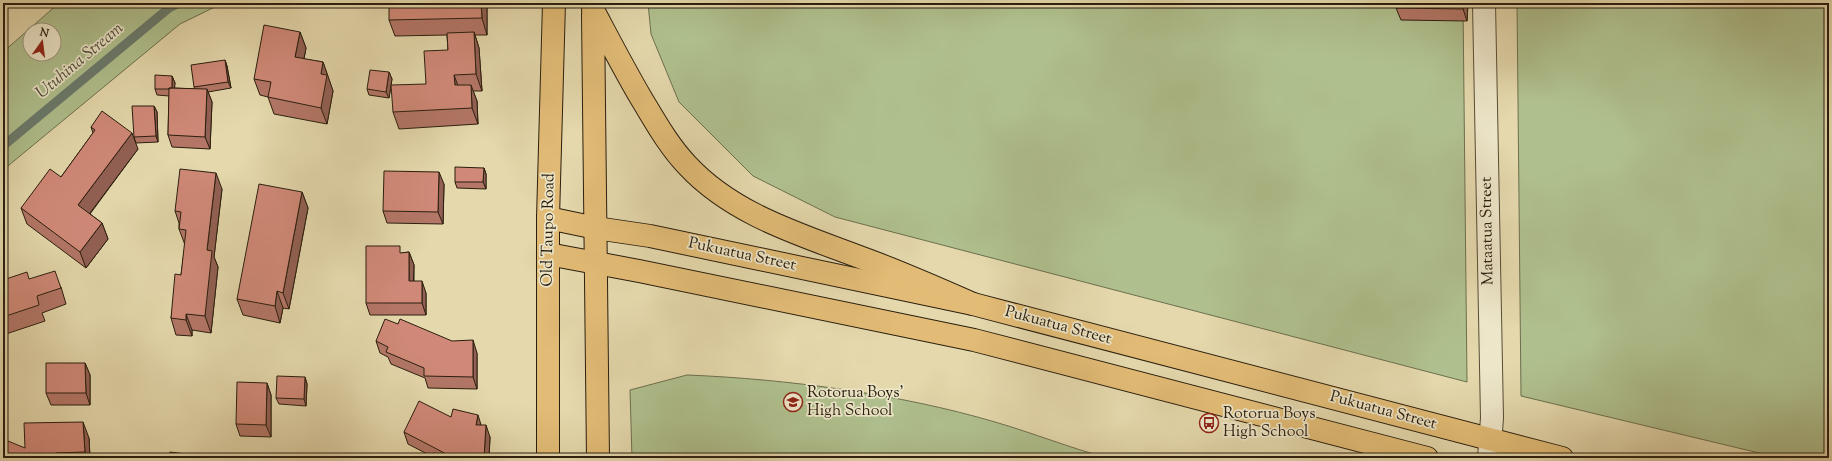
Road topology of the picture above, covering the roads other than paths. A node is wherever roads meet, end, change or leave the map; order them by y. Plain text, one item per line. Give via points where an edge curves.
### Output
1 (554, 3) edge
2 (1484, 3) edge
3 (593, 7) edge
4 (548, 218) junction
5 (596, 228) junction
6 (548, 254) junction
7 (596, 263) junction
8 (973, 304) junction
9 (1490, 449) edge
10 (548, 458) edge
11 (598, 458) edge
12 (1427, 458) edge
13 (1562, 458) edge

1 - 4 main road, Old Taupo Road
2 - 9 street, Mataatua Street
3 - 5 main road
3 - 8 main road via 622,66 667,141 687,166 710,186 741,208 773,224 892,269
4 - 5 main road, Pukuatua Street
4 - 6 main road, Old Taupo Road
5 - 7 main road
5 - 8 main road, Pukuatua Street via 650,236
6 - 7 main road
6 - 10 main road, Old Taupo Road
7 - 11 main road
7 - 12 main road via 974,340
8 - 9 main road, Pukuatua Street
9 - 13 main road, Pukuatua Street

